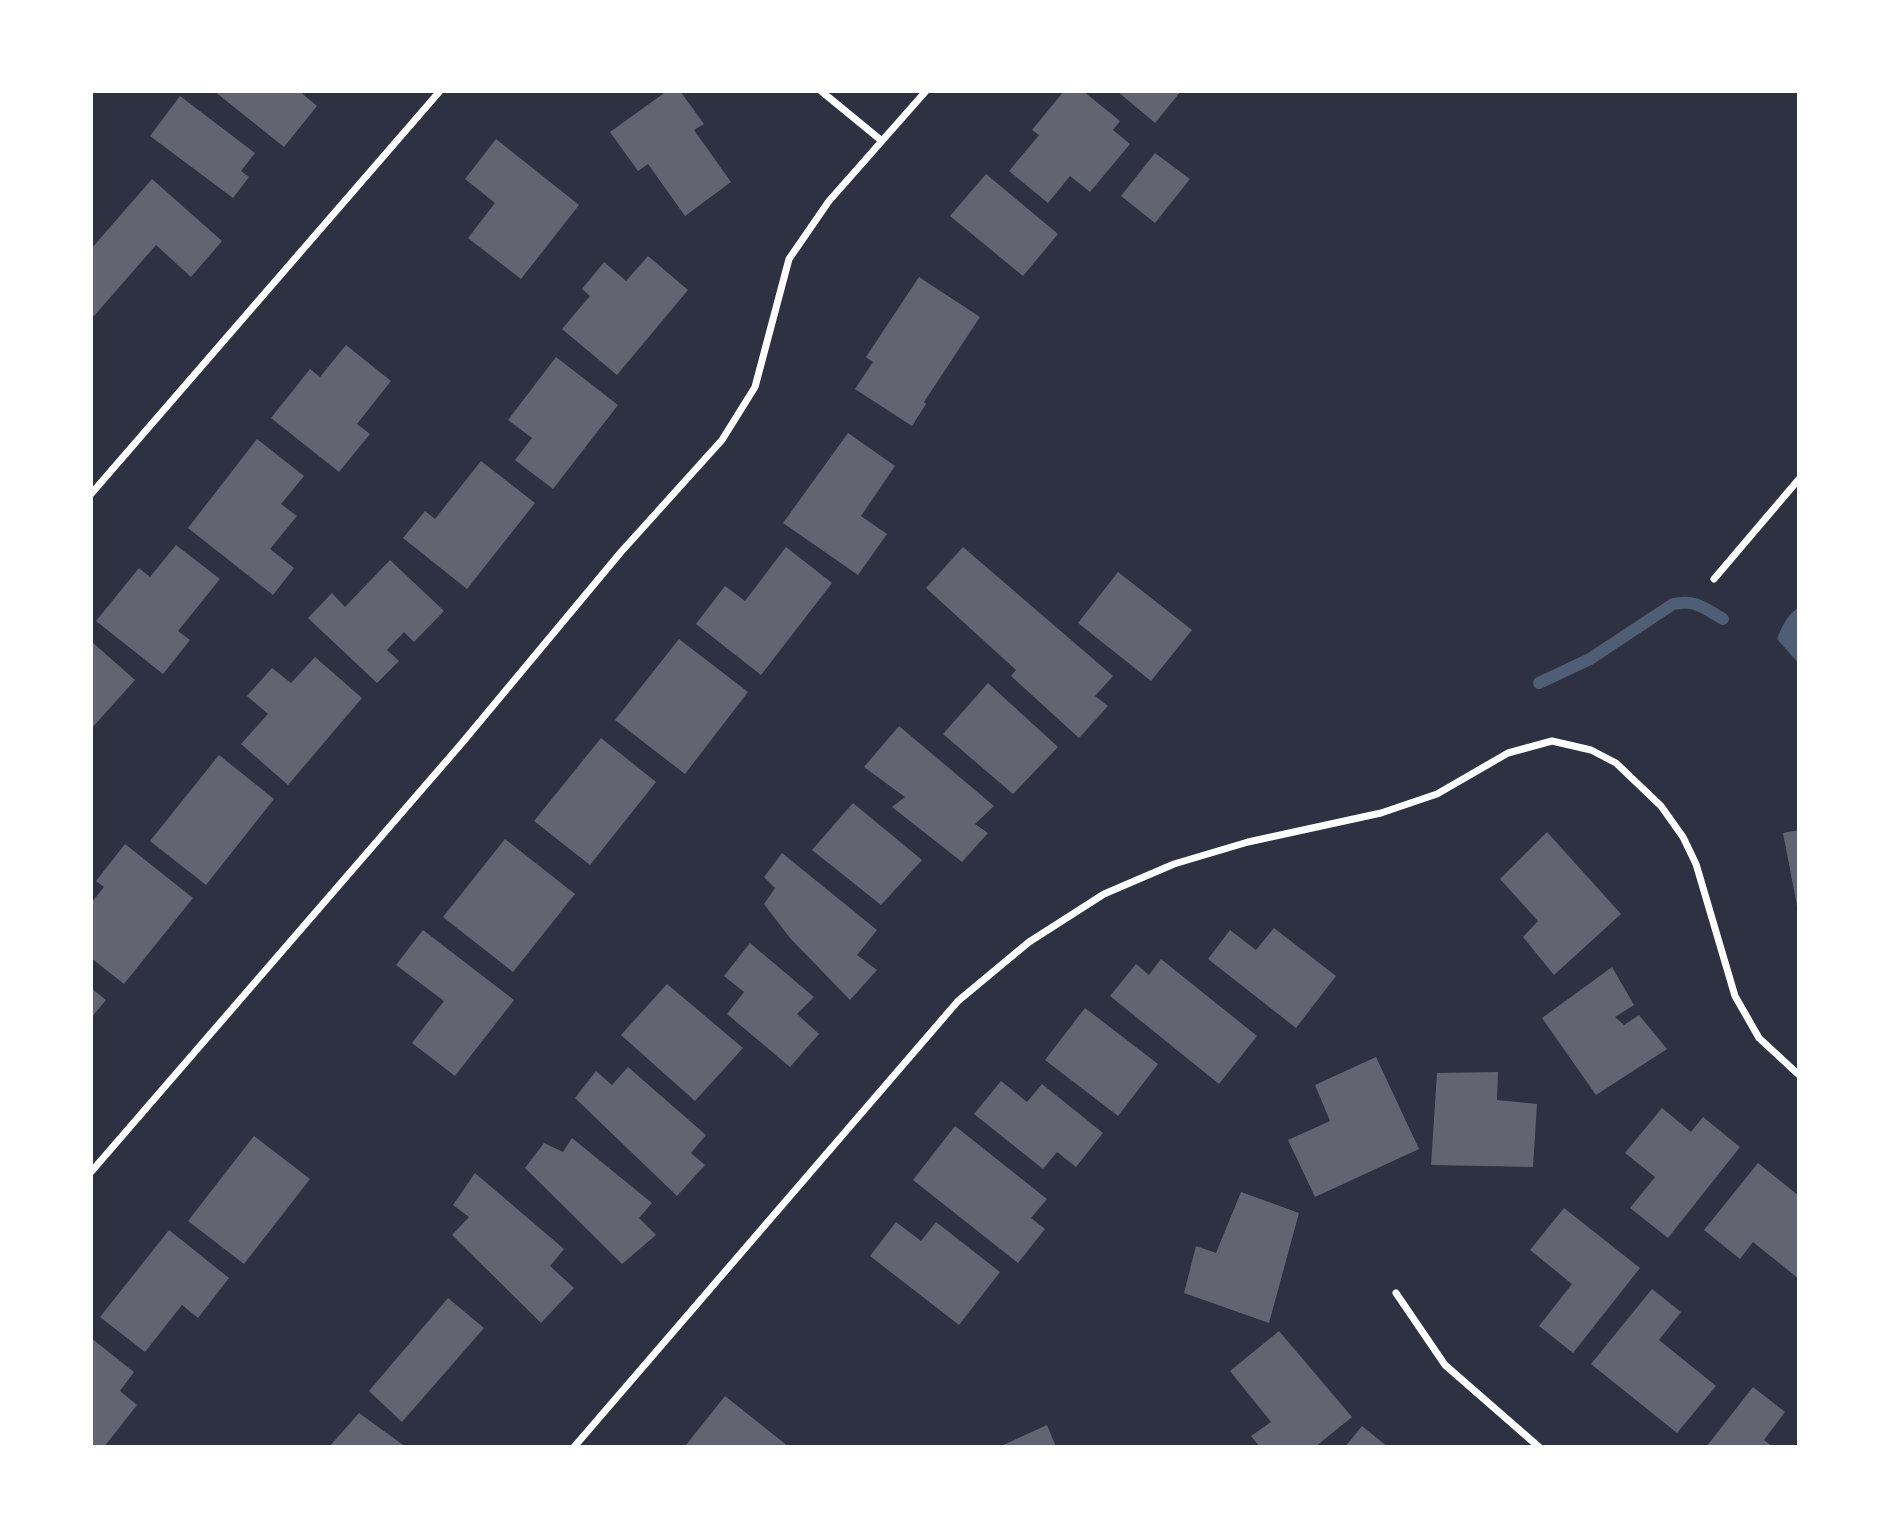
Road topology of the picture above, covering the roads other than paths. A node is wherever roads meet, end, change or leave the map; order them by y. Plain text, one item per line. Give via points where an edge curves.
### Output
1 (440, 91) edge
2 (821, 91) edge
3 (926, 91) edge
4 (882, 141) junction
5 (1799, 479) edge
6 (91, 494) edge
7 (1714, 579) dead end
8 (1799, 1074) edge
9 (91, 1172) edge
10 (1396, 1293) dead end
11 (574, 1447) edge
12 (1539, 1447) edge

1 - 6 street
2 - 4 street
3 - 4 street
4 - 9 street via 830,201 789,259 755,387 722,440
5 - 7 street
8 - 11 street via 1759,1038 1735,996 1696,864 1661,806 1616,763 1591,750 1552,741 1508,753 1437,794 1381,814 1248,842 1174,864 1104,894 1029,942 958,1002
10 - 12 street via 1445,1365

